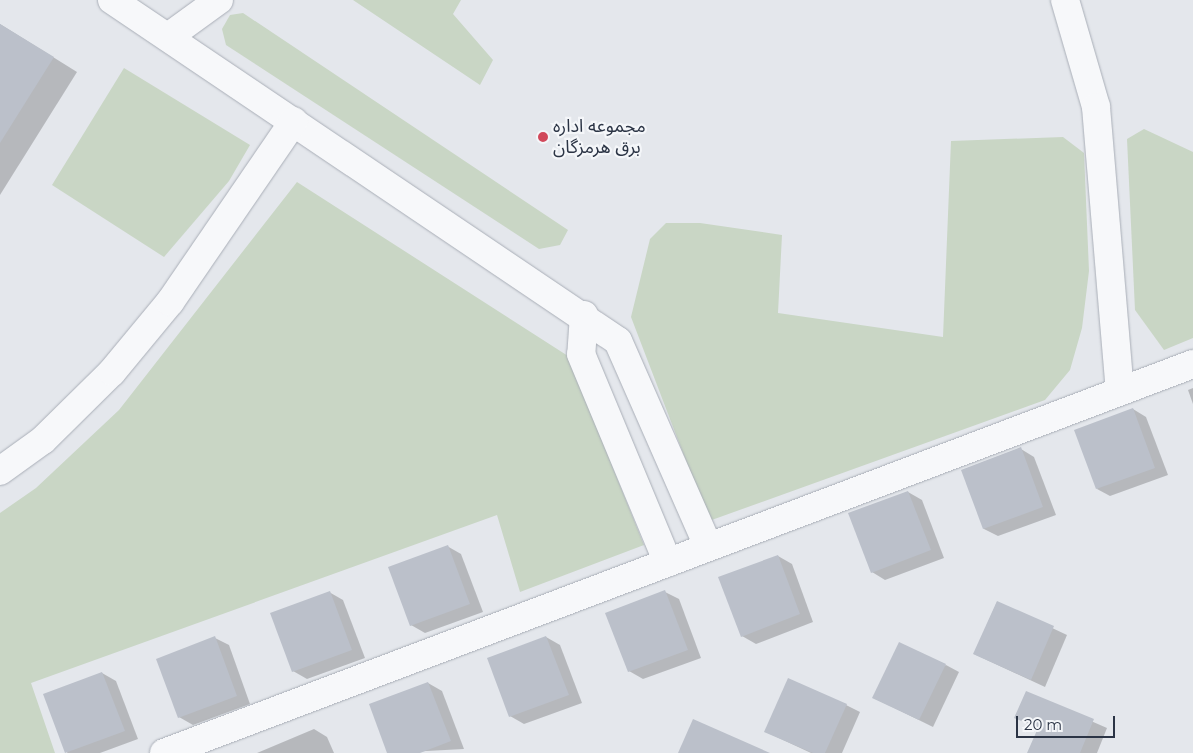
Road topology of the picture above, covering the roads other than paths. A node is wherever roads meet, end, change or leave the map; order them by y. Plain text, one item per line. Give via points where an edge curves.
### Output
1 (112, 0) edge
2 (219, 0) edge
3 (1065, 0) edge
4 (168, 37) junction
5 (294, 121) junction
6 (584, 315) junction
7 (1193, 364) edge
8 (1120, 391) junction
9 (0, 471) edge
10 (708, 546) junction
11 (668, 563) junction
12 (164, 753) edge

1 - 4 street
2 - 4 street
3 - 8 street via 1096,107
4 - 5 street
5 - 6 street
5 - 9 street via 170,302 112,372 43,440
6 - 10 street via 618,341
6 - 11 street via 581,354
7 - 8 street
8 - 10 street
10 - 11 street
11 - 12 street

